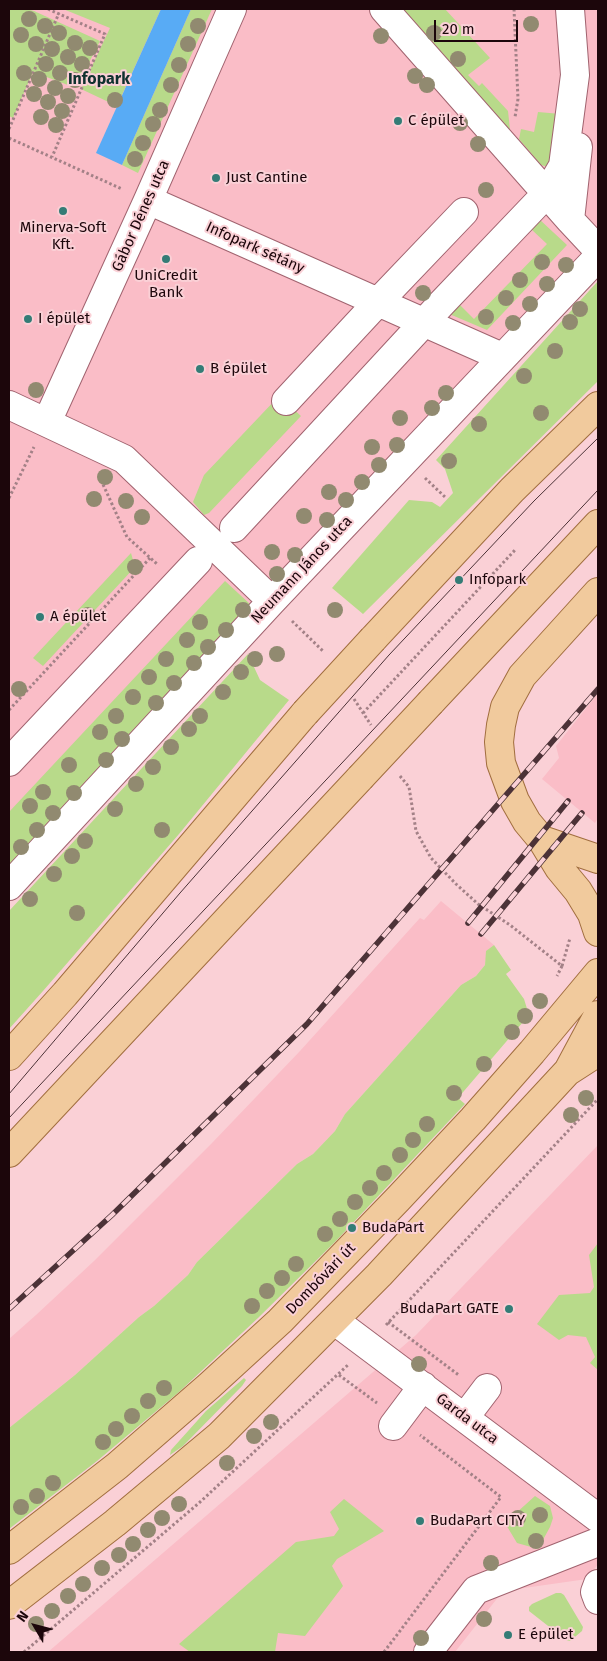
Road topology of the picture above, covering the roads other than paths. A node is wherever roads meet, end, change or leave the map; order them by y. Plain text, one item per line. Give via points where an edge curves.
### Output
1 (232, 9) edge
2 (384, 9) edge
3 (570, 9) edge
4 (581, 115) dead end
5 (547, 193) junction
6 (148, 200) junction
7 (464, 212) dead end
8 (570, 220) junction
9 (598, 250) edge
10 (598, 257) edge
11 (378, 302) junction
12 (424, 322) junction
13 (502, 357) junction
14 (286, 401) dead end
15 (9, 405) edge
16 (598, 406) edge
17 (47, 422) junction
18 (598, 524) edge
19 (234, 528) dead end
20 (198, 561) dead end
21 (598, 592) edge
22 (272, 601) junction
23 (9, 762) edge
24 (542, 840) junction
25 (598, 859) edge
26 (9, 886) edge
27 (598, 932) edge
28 (598, 973) edge
29 (598, 1016) edge
30 (598, 1052) edge
31 (9, 1056) edge
32 (568, 1072) junction
33 (9, 1153) edge
34 (335, 1320) junction
35 (423, 1386) junction
36 (487, 1388) dead end
37 (464, 1417) junction
38 (396, 1423) road end
39 (598, 1518) edge
40 (598, 1542) edge
41 (9, 1550) edge
42 (598, 1584) edge
43 (598, 1600) edge
44 (9, 1605) edge
45 (428, 1652) edge

1 - 6 street, Gábor Dénes utca
2 - 5 street
3 - 5 street via 575,75 563,166
4 - 8 street
5 - 8 street
5 - 12 street
6 - 11 street, Infopark sétány
6 - 17 street, Gábor Dénes utca
7 - 11 street
8 - 9 street
10 - 13 street, Neumann János utca
11 - 12 street, Infopark sétány
11 - 14 street
12 - 13 street, Infopark sétány
12 - 19 street
13 - 22 street, Neumann János utca
15 - 17 street
16 - 31 main road, bridge via 512,490 305,713
17 - 22 street via 124,458
18 - 33 main road, bridge
20 - 23 street
21 - 24 main road via 522,676 505,708 501,725 501,763 507,782 527,822
22 - 26 street, Neumann János utca
24 - 25 main road
24 - 27 main road via 592,914
28 - 41 main road, Dombóvári út via 473,1119 280,1321 117,1466
29 - 32 main road
30 - 32 main road
32 - 34 main road
34 - 35 street, Garda utca
34 - 44 main road via 219,1436 115,1523
35 - 37 street, Garda utca
35 - 38 street
36 - 37 street
37 - 39 street, Garda utca
40 - 45 street via 476,1590
42 - 43 street via 595,1592

